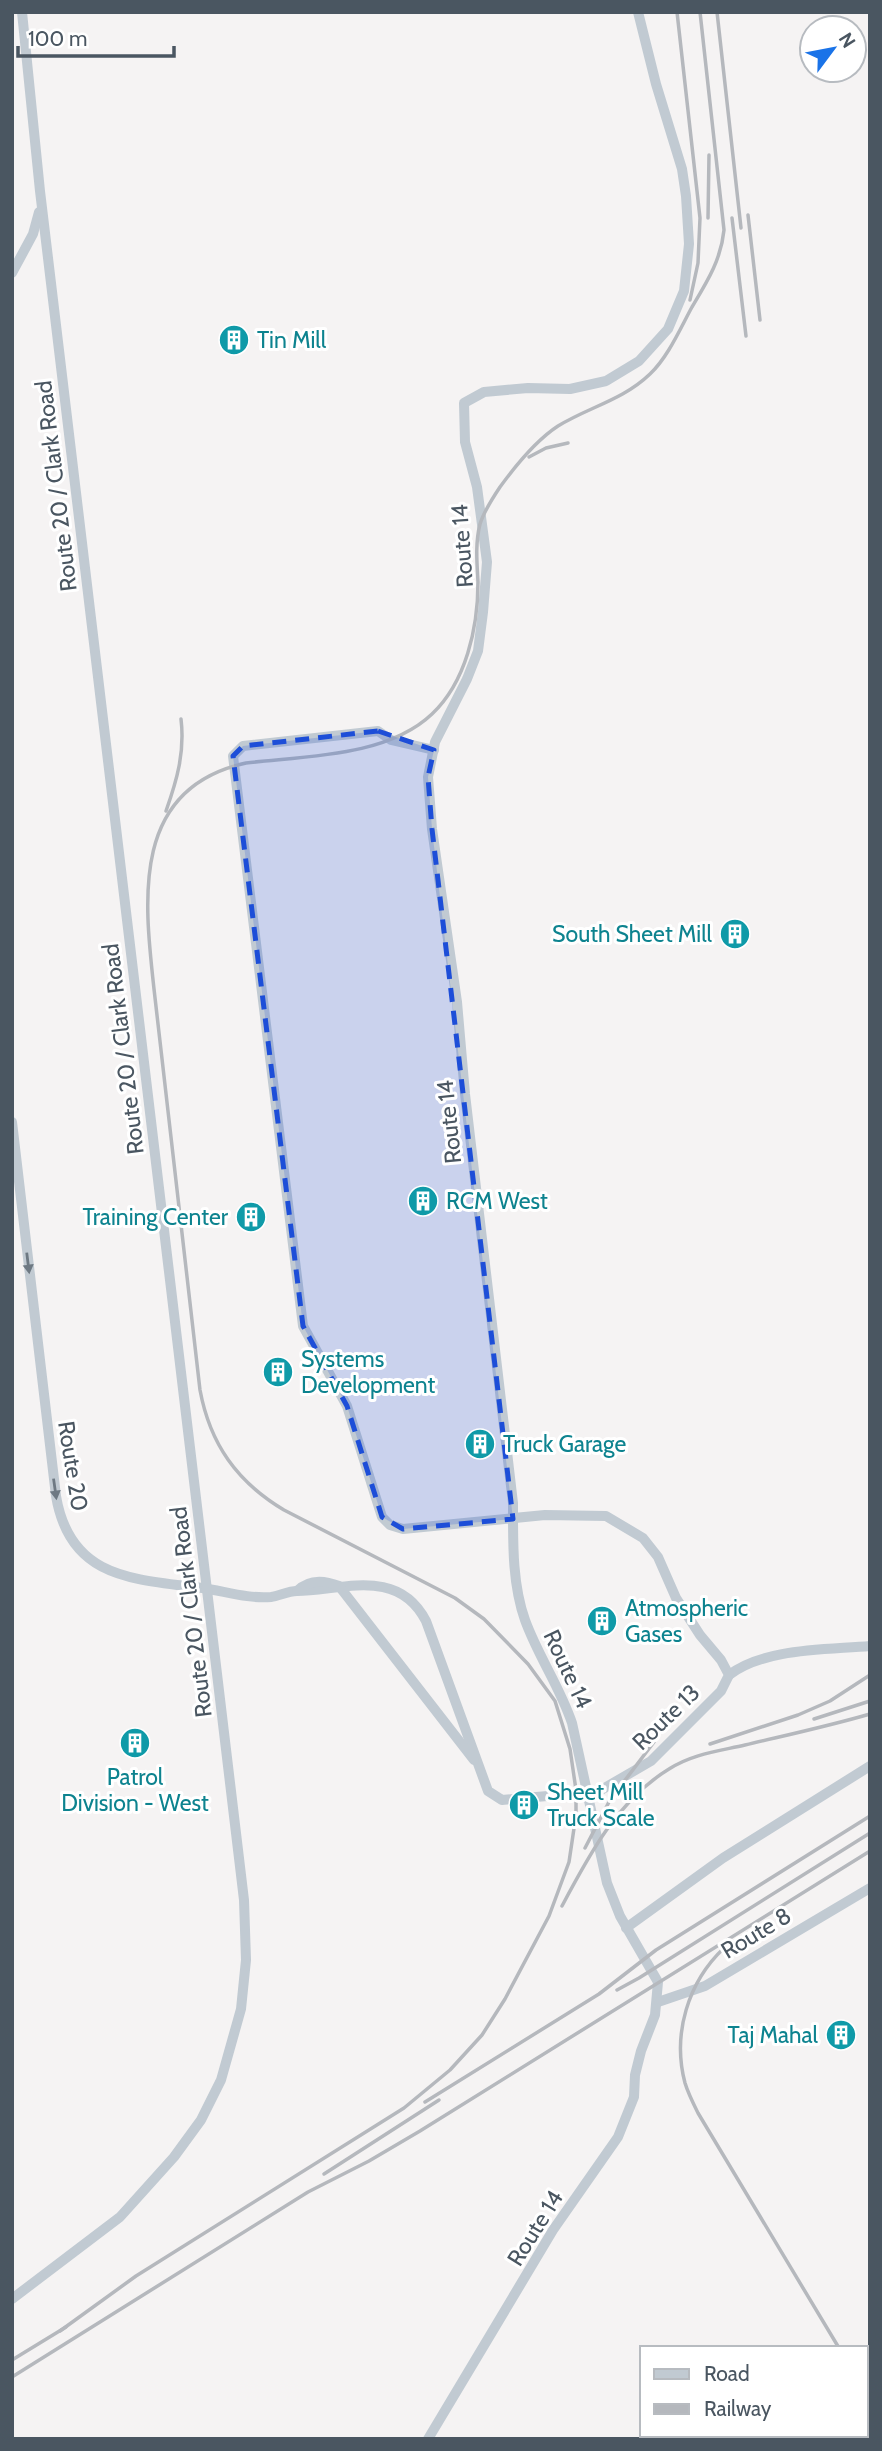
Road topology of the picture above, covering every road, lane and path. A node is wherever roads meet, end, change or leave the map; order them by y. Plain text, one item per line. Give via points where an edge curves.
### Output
1 (22, 12) edge
2 (638, 12) edge
3 (40, 191) junction
4 (12, 273) edge
5 (434, 750) junction
6 (12, 1122) edge
7 (513, 1519) junction
8 (339, 1586) junction
9 (207, 1588) junction
10 (870, 1646) edge
11 (729, 1675) junction
12 (870, 1766) edge
13 (480, 1767) junction
14 (589, 1797) junction
15 (870, 1888) edge
16 (626, 1928) junction
17 (658, 2002) junction
18 (12, 2299) edge
19 (428, 2439) edge

1 - 3 street, Route 20 / Clark Road
2 - 5 street, Route 14 via 687,196 689,244 684,290 668,329 639,360 606,381 570,388 484,392 464,403 465,443 477,487 487,562 483,612 478,651
3 - 4 street via 38,219
3 - 9 street, Route 20 / Clark Road
5 - 7 street, Route 14 via 428,777 432,829 457,1002
5 - 7 street, Route 13 via 391,740 378,731 243,746 233,756 303,1326 348,1406 382,1517 390,1525 403,1529
6 -> 9 street, Route 20 via 54,1485 63,1525 83,1553 116,1574
7 - 11 street, Route 13 via 606,1516 643,1538
7 - 14 street, Route 14 via 522,1612 567,1707
8 - 9 street via 320,1581 271,1597
8 - 13 street
8 - 13 street via 386,1587 404,1595 421,1612
9 - 18 street, Route 20 / Clark Road via 244,1900 246,1960 241,2010 221,2080 190,2137 110,2226
10 - 11 street, Route 13 via 762,1658
11 - 14 street, Route 13 via 721,1691 651,1761
12 - 16 street via 723,1858
13 - 14 street via 488,1791 502,1800 570,1794
14 - 16 street, Route 14 via 607,1883
15 - 17 street, Route 8 via 705,1986
16 - 17 street, Route 14 via 658,1982
17 - 19 street, Route 14 via 635,2075 634,2097 618,2137 553,2230

